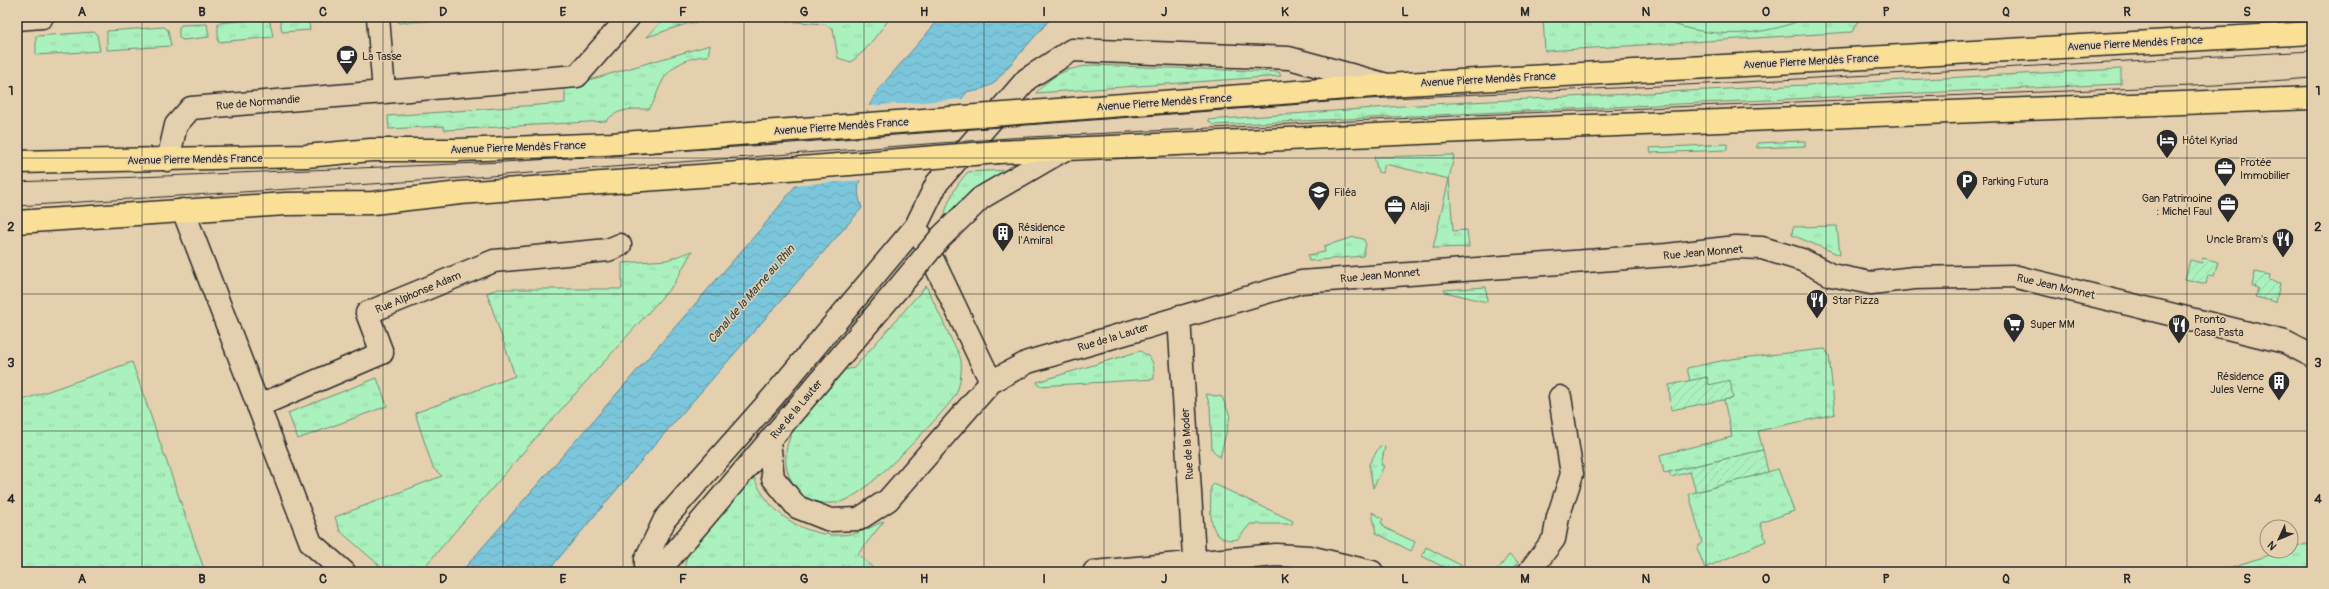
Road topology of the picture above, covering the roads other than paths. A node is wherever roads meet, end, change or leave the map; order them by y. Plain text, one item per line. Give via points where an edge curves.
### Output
1 (42, 17) edge
2 (378, 17) edge
3 (628, 17) edge
4 (17, 19) edge
5 (2312, 33) edge
6 (1387, 85) junction
7 (384, 92) junction
8 (2312, 98) edge
9 (1067, 148) junction
10 (168, 160) junction
11 (17, 162) edge
12 (183, 210) junction
13 (17, 222) edge
14 (916, 226) junction
15 (620, 246) dead end
16 (1179, 317) junction
17 (2312, 356) edge
18 (991, 382) junction
19 (1560, 397) dead end
20 (258, 406) junction
21 (769, 441) junction
22 (1195, 567) edge
23 (344, 572) edge
24 (646, 572) edge
25 (658, 572) edge
26 (1094, 572) edge
27 (1372, 572) edge
28 (1529, 572) edge

1 - 4 street
2 - 7 street
3 - 7 street, Rue de Normandie via 577,76
5 - 6 main road, Avenue Pierre Mendès France
6 - 10 main road, Avenue Pierre Mendès France, bridge via 612,144 458,150 371,150 306,156
6 - 14 street via 1289,58 1072,50 1027,79 937,183
7 - 10 street, Rue de Normandie via 191,108 176,125
8 - 9 main road
9 - 12 main road, bridge via 460,193 372,203 285,204
9 - 21 street, Rue de la Lauter, bridge via 981,198 941,237
10 - 11 main road, Avenue Pierre Mendès France
12 - 13 main road
12 - 20 street
14 - 18 street
14 - 24 street via 772,398 665,519 646,559
15 - 20 street, Rue Alphonse Adam via 608,250 494,261 367,313 382,353
16 - 17 street, Rue Jean Monnet via 1301,282 1667,255 1736,247 1762,248 1802,260 1831,275 1871,283 1914,278 2013,276 2285,342
16 - 18 street, Rue de la Lauter via 1028,362
16 - 22 street, Rue de la Moder
18 - 21 street, Rue de la Lauter via 888,500 859,519 830,520 797,507 773,478
19 - 28 street via 1572,474 1558,517 1554,539
20 - 23 street via 311,543
21 - 25 street
22 - 26 street
22 - 27 street via 1276,555 1302,557

